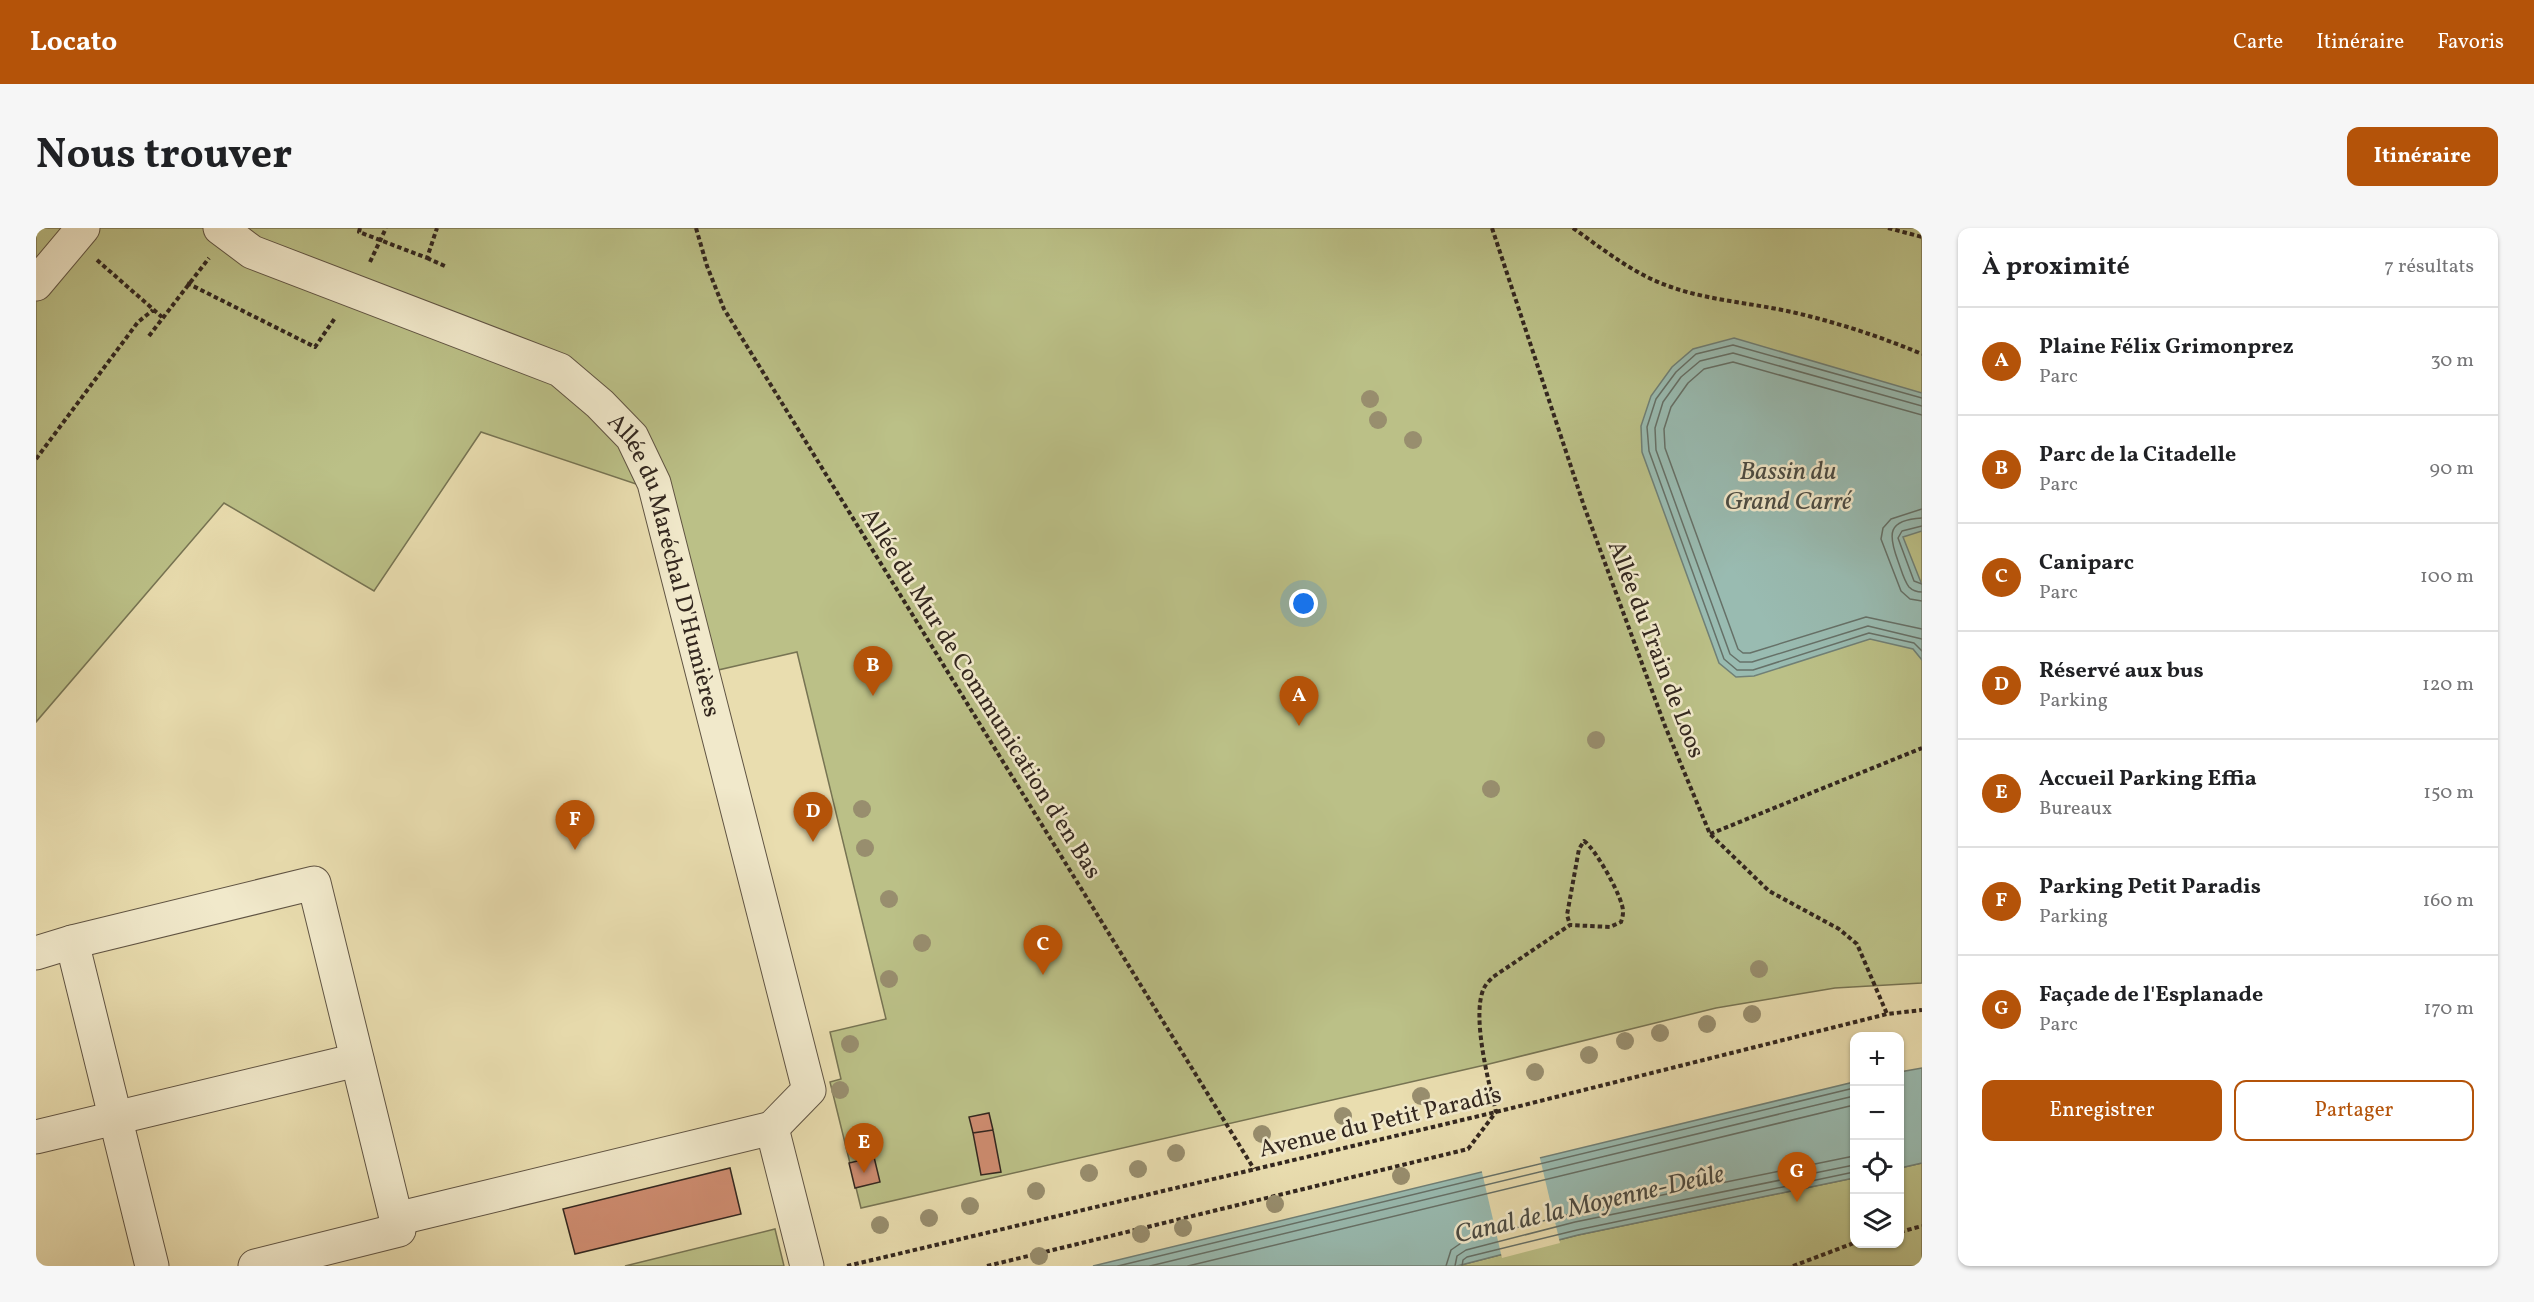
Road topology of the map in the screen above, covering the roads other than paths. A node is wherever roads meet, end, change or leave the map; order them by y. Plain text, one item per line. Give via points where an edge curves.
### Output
1 (83, 228) edge
2 (224, 231) edge
3 (36, 284) edge
4 (72, 942) junction
5 (36, 953) edge
6 (357, 1060) junction
7 (116, 1118) junction
8 (772, 1128) junction
9 (36, 1137) edge
10 (396, 1218) junction
11 (152, 1266) edge
12 (255, 1266) edge
13 (807, 1266) edge

1 - 3 street
2 - 8 street, Allée du Maréchal D'Humières via 252,252 560,370 632,437 654,483 809,1090
4 - 5 street
4 - 6 street via 314,883
4 - 7 street
6 - 7 street
6 - 10 street
7 - 9 street
7 - 11 street
8 - 10 street
8 - 13 street
10 - 12 street via 399,1230

